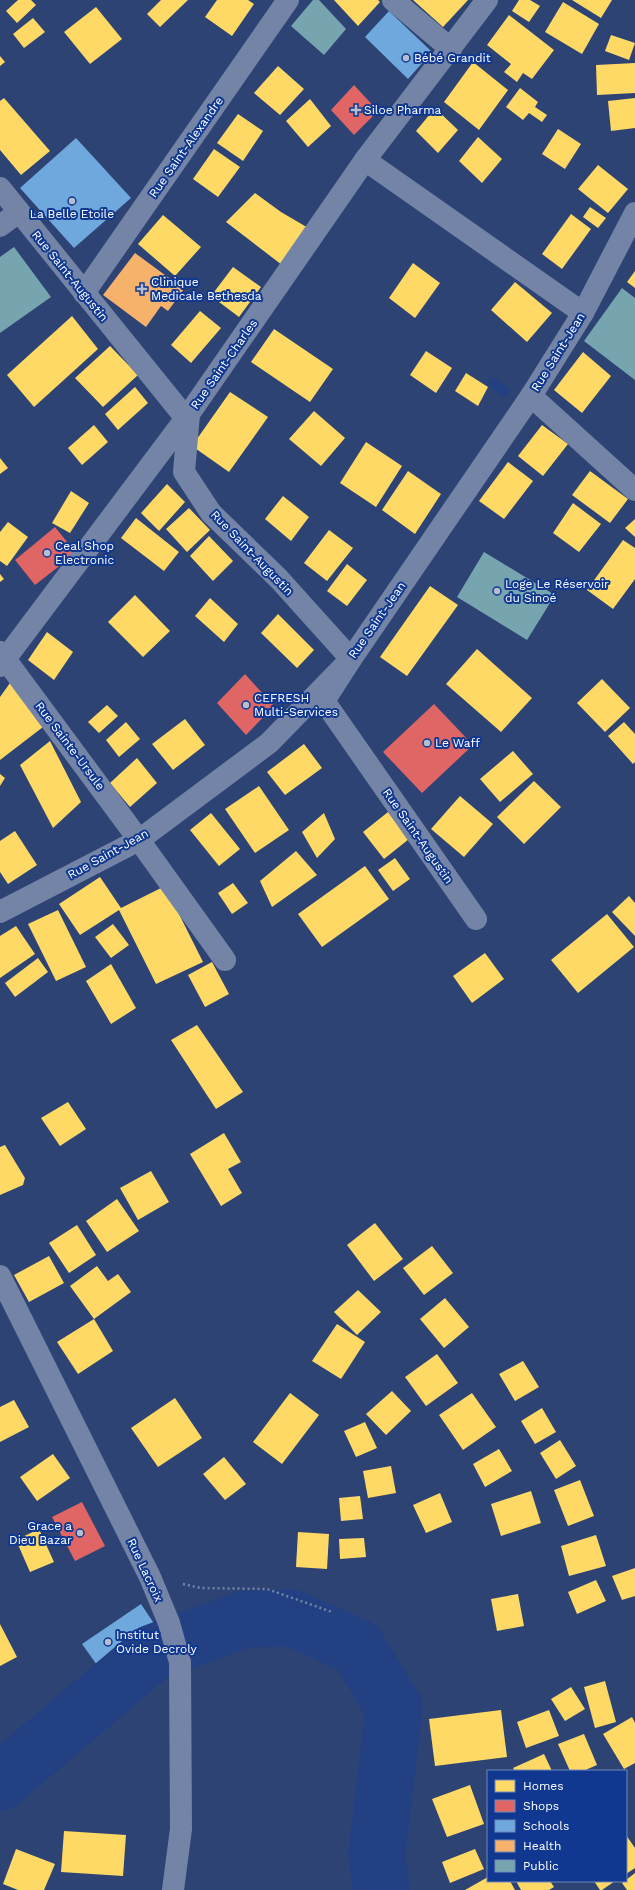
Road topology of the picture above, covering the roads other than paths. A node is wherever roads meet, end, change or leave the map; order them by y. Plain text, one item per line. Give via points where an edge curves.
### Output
1 (288, 0) edge
2 (393, 0) edge
3 (487, 0) edge
4 (451, 49) junction
5 (365, 160) junction
6 (0, 188) edge
7 (19, 212) junction
8 (635, 213) edge
9 (0, 226) edge
10 (84, 294) junction
11 (582, 312) junction
12 (531, 396) junction
13 (189, 414) junction
14 (635, 490) edge
15 (2, 659) edge
16 (351, 659) junction
17 (139, 840) junction
18 (0, 912) edge
19 (476, 919) dead end
20 (225, 960) dead end
21 (0, 1276) edge
22 (173, 1890) edge

1 - 10 street, Rue Saint-Alexandre
2 - 4 street
3 - 4 street, Rue Saint-Charles
4 - 5 street, Rue Saint-Charles
5 - 11 street
5 - 13 street, Rue Saint-Charles
6 - 7 street, Rue Saint-Augustin
7 - 9 street
7 - 10 street, Rue Saint-Augustin
8 - 11 street, Rue Saint-Jean
10 - 13 street, Rue Saint-Augustin via 180,411
11 - 12 street, Rue Saint-Jean
12 - 14 street
12 - 16 street, Rue Saint-Jean
13 - 15 street, Rue Saint-Charles
13 - 16 street, Rue Saint-Augustin via 184,472 211,513 279,579
15 - 17 street, Rue Sainte-Ursule
16 - 17 street, Rue Saint-Jean via 269,743
16 - 19 street, Rue Saint-Augustin via 324,701
17 - 18 street, Rue Saint-Jean
17 - 20 street, Rue Sainte-Ursule
21 - 22 street, Rue Lacroix via 150,1577 169,1623 180,1662 180,1830

